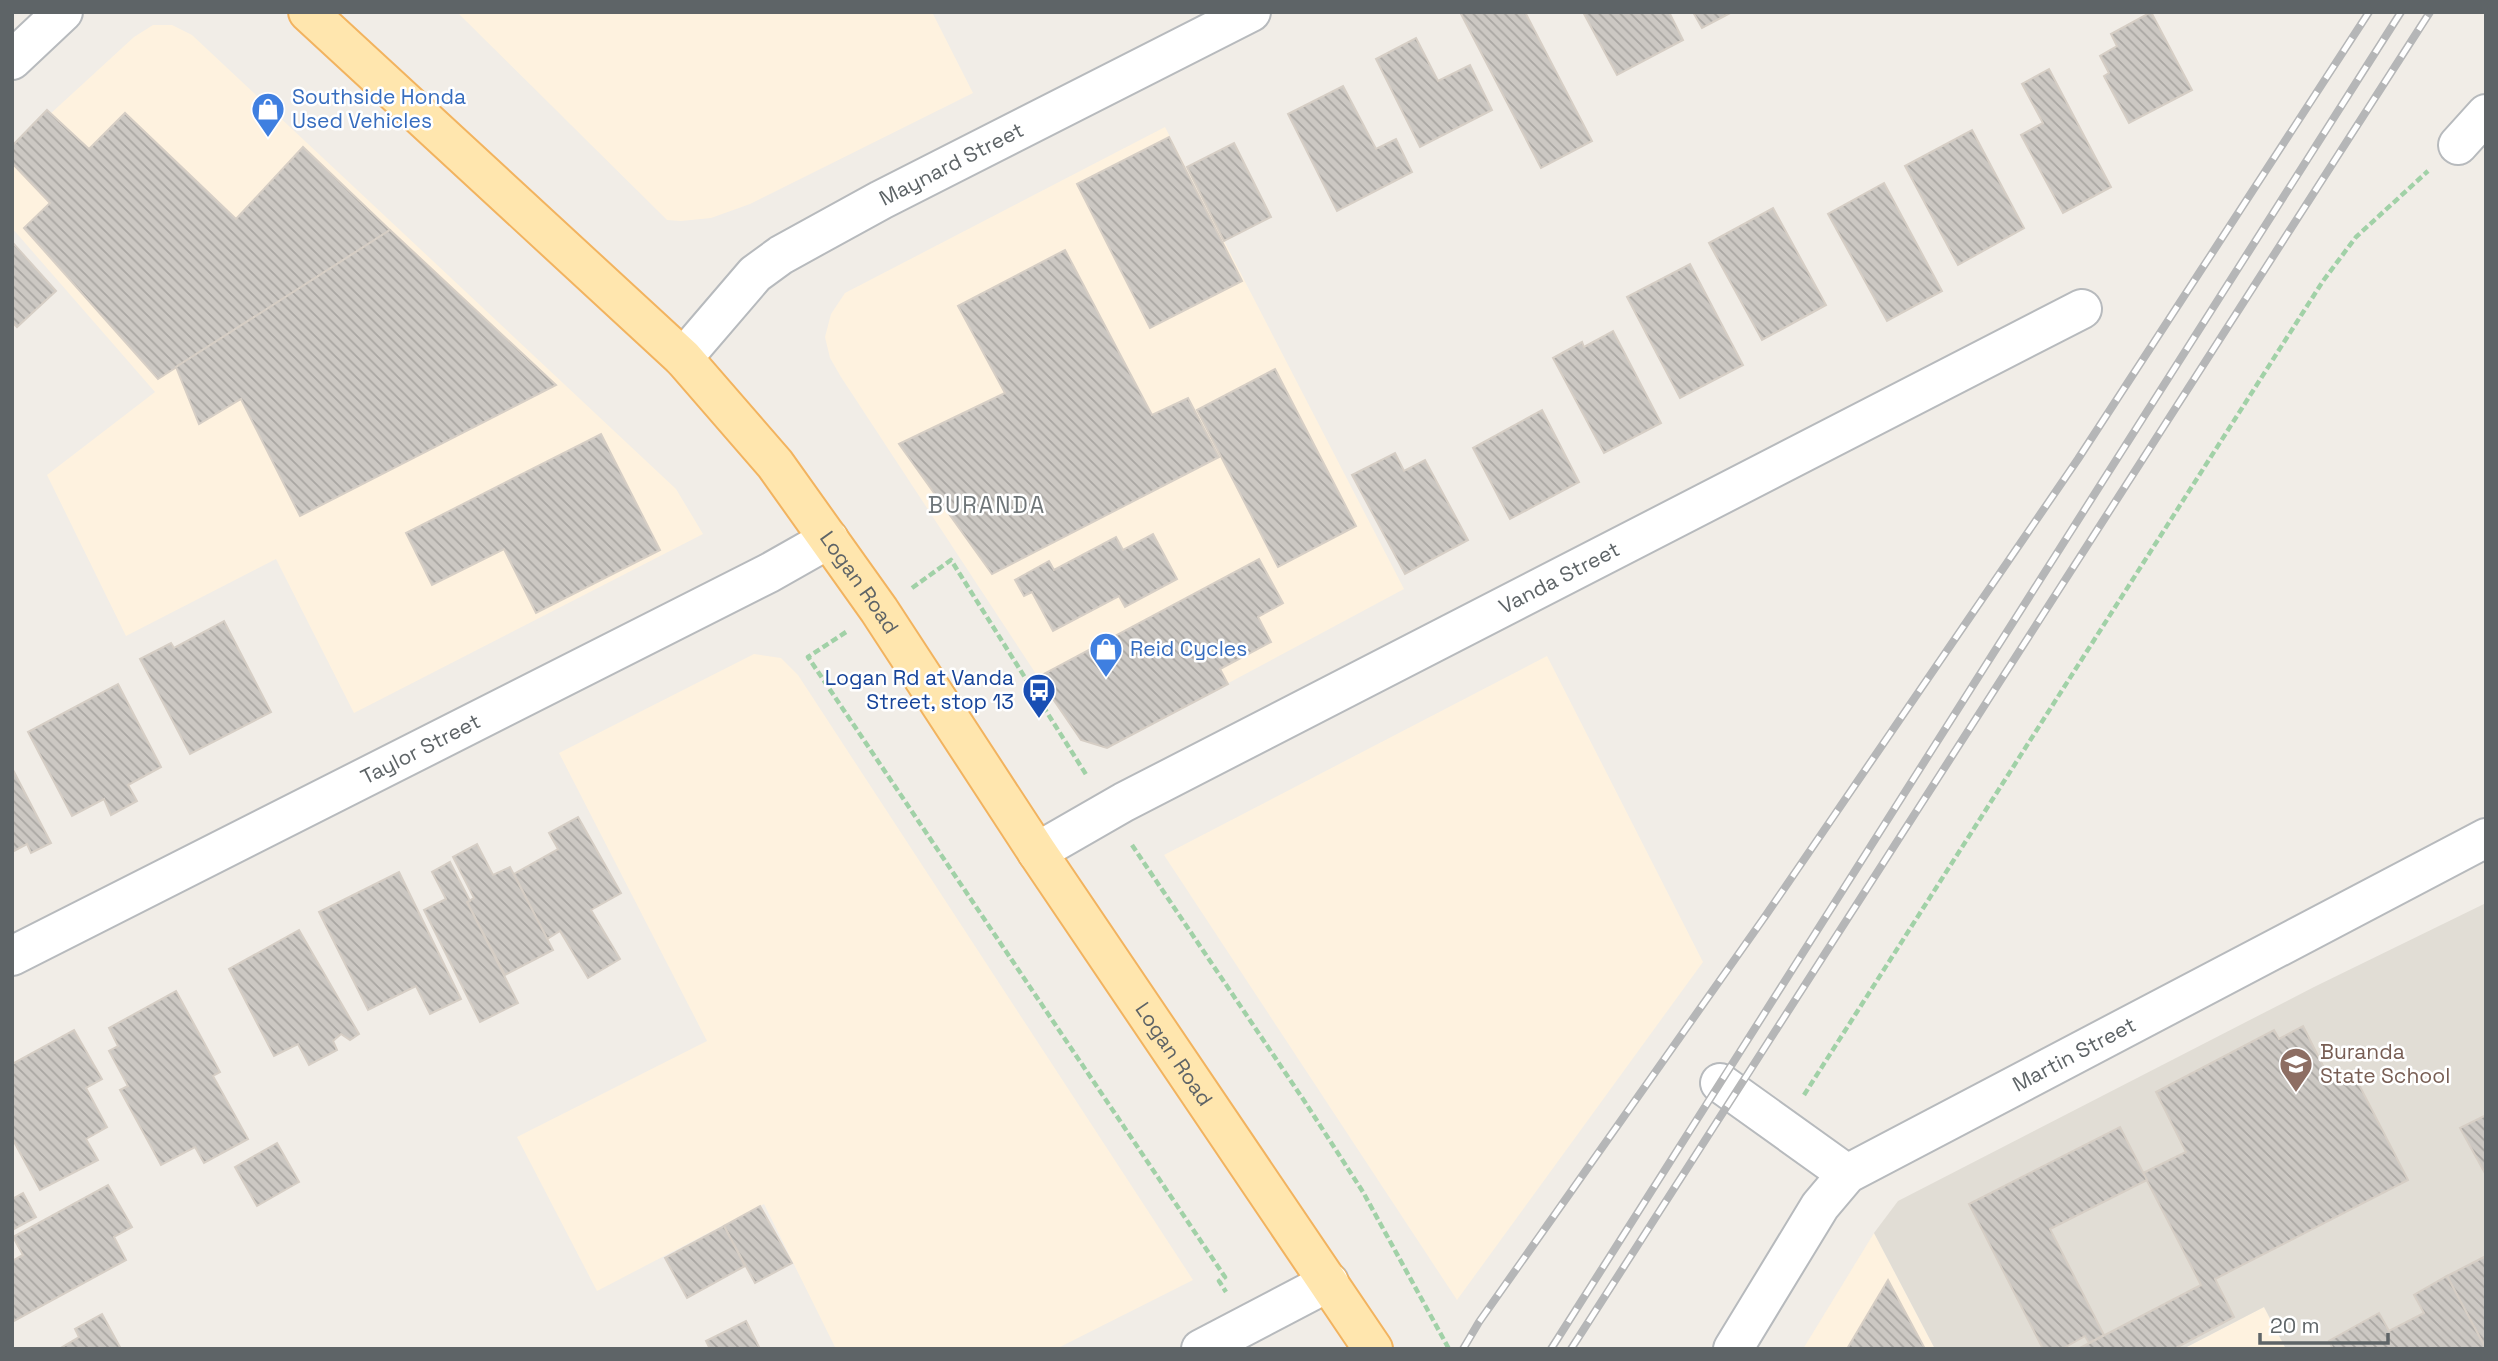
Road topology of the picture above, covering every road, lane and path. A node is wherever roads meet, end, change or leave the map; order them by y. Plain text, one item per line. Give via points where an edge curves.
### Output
1 (63, 12) edge
2 (309, 12) edge
3 (1251, 12) edge
4 (1192, 25) edge
5 (12, 60) edge
6 (2486, 114) edge
7 (2458, 145) joint
8 (2082, 309) dead end
9 (683, 358) junction
10 (829, 539) junction
11 (2486, 838) edge
12 (1037, 852) junction
13 (12, 956) edge
14 (1720, 1083) dead end
15 (1798, 1139) junction
16 (1847, 1174) junction
17 (1329, 1282) junction
18 (1201, 1349) edge
19 (1373, 1349) edge
20 (1733, 1349) edge

1 - 5 street
2 - 9 main road, Logan Road
3 - 4 street, Maynard Street
4 - 9 street, Maynard Street via 781,255 755,274
6 - 7 street
7 - 15 path via 2356,237 2323,281 1804,1097
8 - 12 street, Vanda Street via 1124,802
9 - 10 main road, Logan Road via 775,464
10 - 12 main road, Logan Road
10 - 13 street, Taylor Street
11 - 16 street, Martin Street
12 - 17 main road, Logan Road
14 - 15 street
15 - 16 street
16 - 20 street, Martin Street via 1820,1206
17 - 18 street
17 - 19 main road, Logan Road

